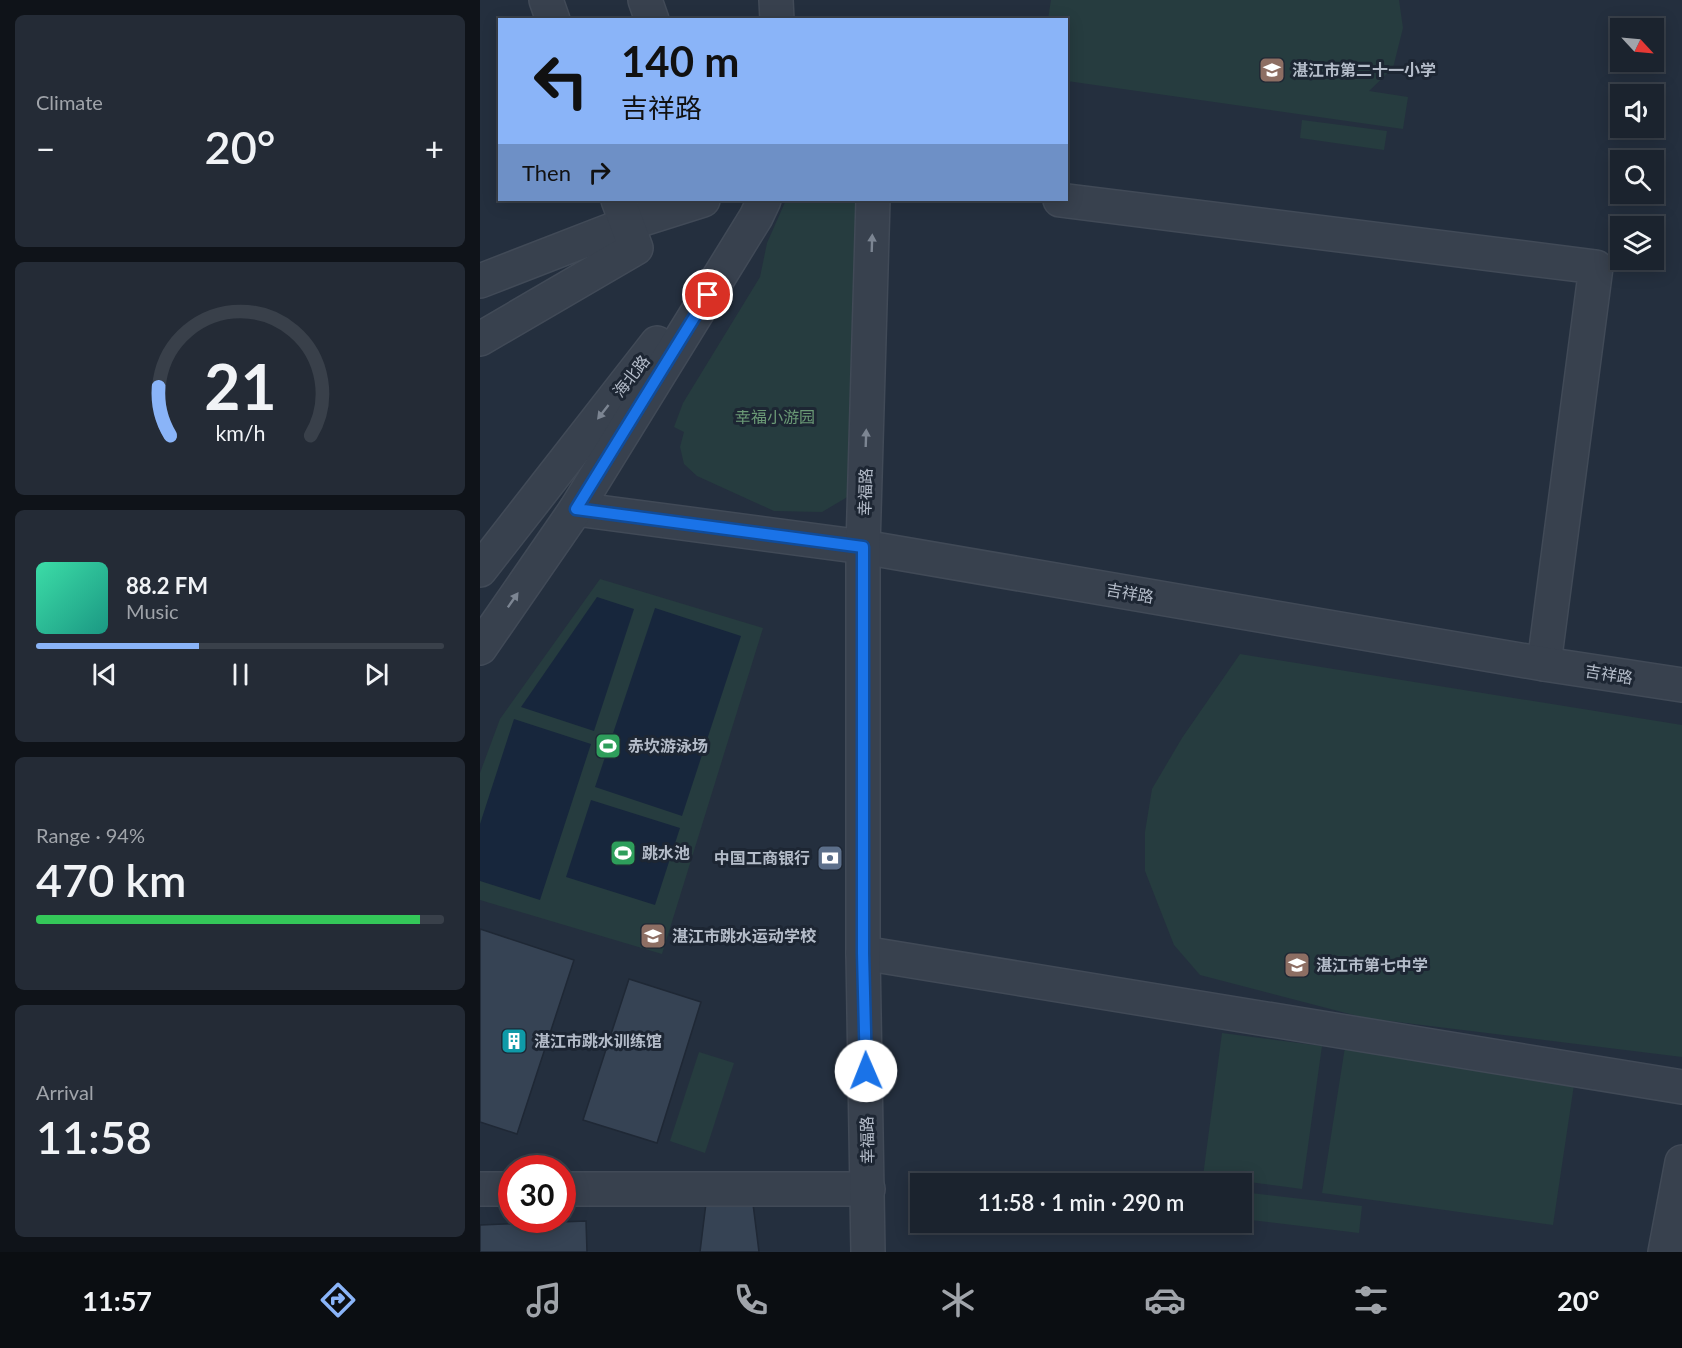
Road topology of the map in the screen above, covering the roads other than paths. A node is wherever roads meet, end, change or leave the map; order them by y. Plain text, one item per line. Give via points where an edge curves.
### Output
1 (546, 0) edge
2 (645, 0) edge
3 (776, 0) edge
4 (552, 18) edge
5 (651, 18) edge
6 (777, 18) edge
7 (696, 201) edge
8 (873, 201) edge
9 (1068, 201) edge
10 (755, 205) edge
11 (622, 212) edge
12 (480, 282) edge
13 (480, 339) edge
14 (576, 509) junction
15 (863, 547) junction
16 (480, 570) edge
17 (480, 648) edge
18 (1544, 664) junction
19 (1682, 685) edge
20 (863, 953) junction
21 (1682, 1087) edge
22 (1682, 1162) edge
23 (480, 1189) edge
24 (498, 1189) edge
25 (576, 1189) edge
26 (868, 1189) junction
27 (868, 1252) edge
28 (1665, 1252) edge

1 - 4 street
2 - 5 street
3 - 6 street
7 - 11 street
15 -> 8 street, 幸福路
9 - 18 street via 1596,267
10 - 14 street, 海北路
10 -> 16 street, 海北路
11 - 12 street
11 - 13 street via 636,248
14 - 15 street, 吉祥路
17 -> 14 street, 海北路
15 - 18 street, 吉祥路
15 - 20 street, 幸福路
18 - 19 street, 吉祥路
20 - 21 street
20 - 26 street, 幸福路
22 - 28 street
23 - 24 street
25 - 26 street
26 - 27 street, 幸福路

